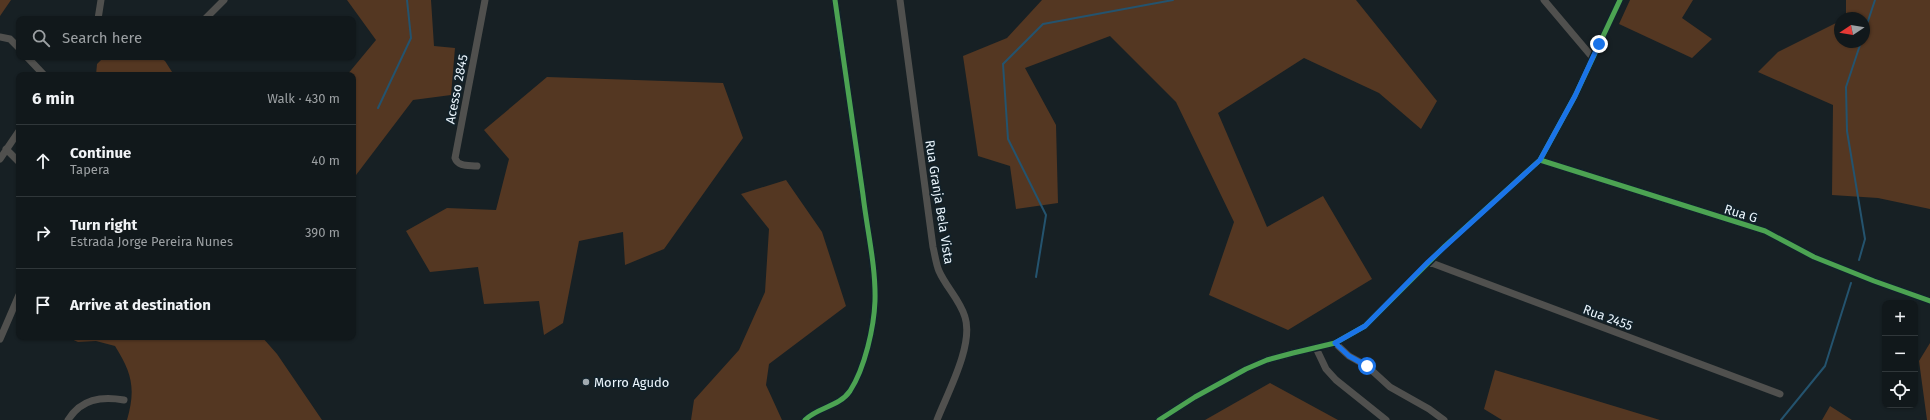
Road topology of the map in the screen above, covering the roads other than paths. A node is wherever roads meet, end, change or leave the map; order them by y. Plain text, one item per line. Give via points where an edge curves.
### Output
1 (101, 0) edge
2 (224, 0) edge
3 (485, 0) edge
4 (835, 0) edge
5 (900, 0) edge
6 (1544, 0) edge
7 (1620, 0) edge
8 (98, 16) edge
9 (208, 16) edge
10 (0, 37) edge
11 (16, 45) edge
12 (1593, 58) junction
13 (30, 60) edge
14 (41, 72) edge
15 (16, 135) edge
16 (6, 149) junction
17 (0, 159) edge
18 (16, 159) edge
19 (1540, 160) junction
20 (477, 166) dead end
21 (1428, 262) junction
22 (1930, 301) edge
23 (16, 302) edge
24 (0, 340) edge
25 (1335, 343) junction
26 (1316, 348) junction
27 (1780, 394) dead end
28 (124, 400) dead end
29 (68, 420) edge
30 (805, 420) edge
31 (937, 420) edge
32 (1160, 420) edge
33 (1386, 420) edge
34 (1444, 420) edge

1 - 8 street
2 - 9 street
3 - 20 street, Acesso 2845 via 455,158 460,164
4 - 30 street via 870,247 875,300 872,326 862,365 850,390 837,403
5 - 31 street, Rua Granja Bela Vista via 933,247 940,272 959,304 967,329 958,366
6 - 12 street
7 - 12 street
10 - 11 street via 10,39
12 - 19 street
13 - 14 street
15 - 16 street
16 - 17 street
16 - 18 street
19 - 21 street
19 - 22 street, Rua G via 1765,231 1814,257
21 - 25 street via 1365,326
21 - 27 street, Rua 2455
23 - 24 street
25 - 26 street
25 - 34 street via 1349,356 1367,366 1390,387
26 - 32 street via 1274,358 1246,370
26 - 33 street via 1326,369 1336,380
28 - 29 street via 92,400 79,407

